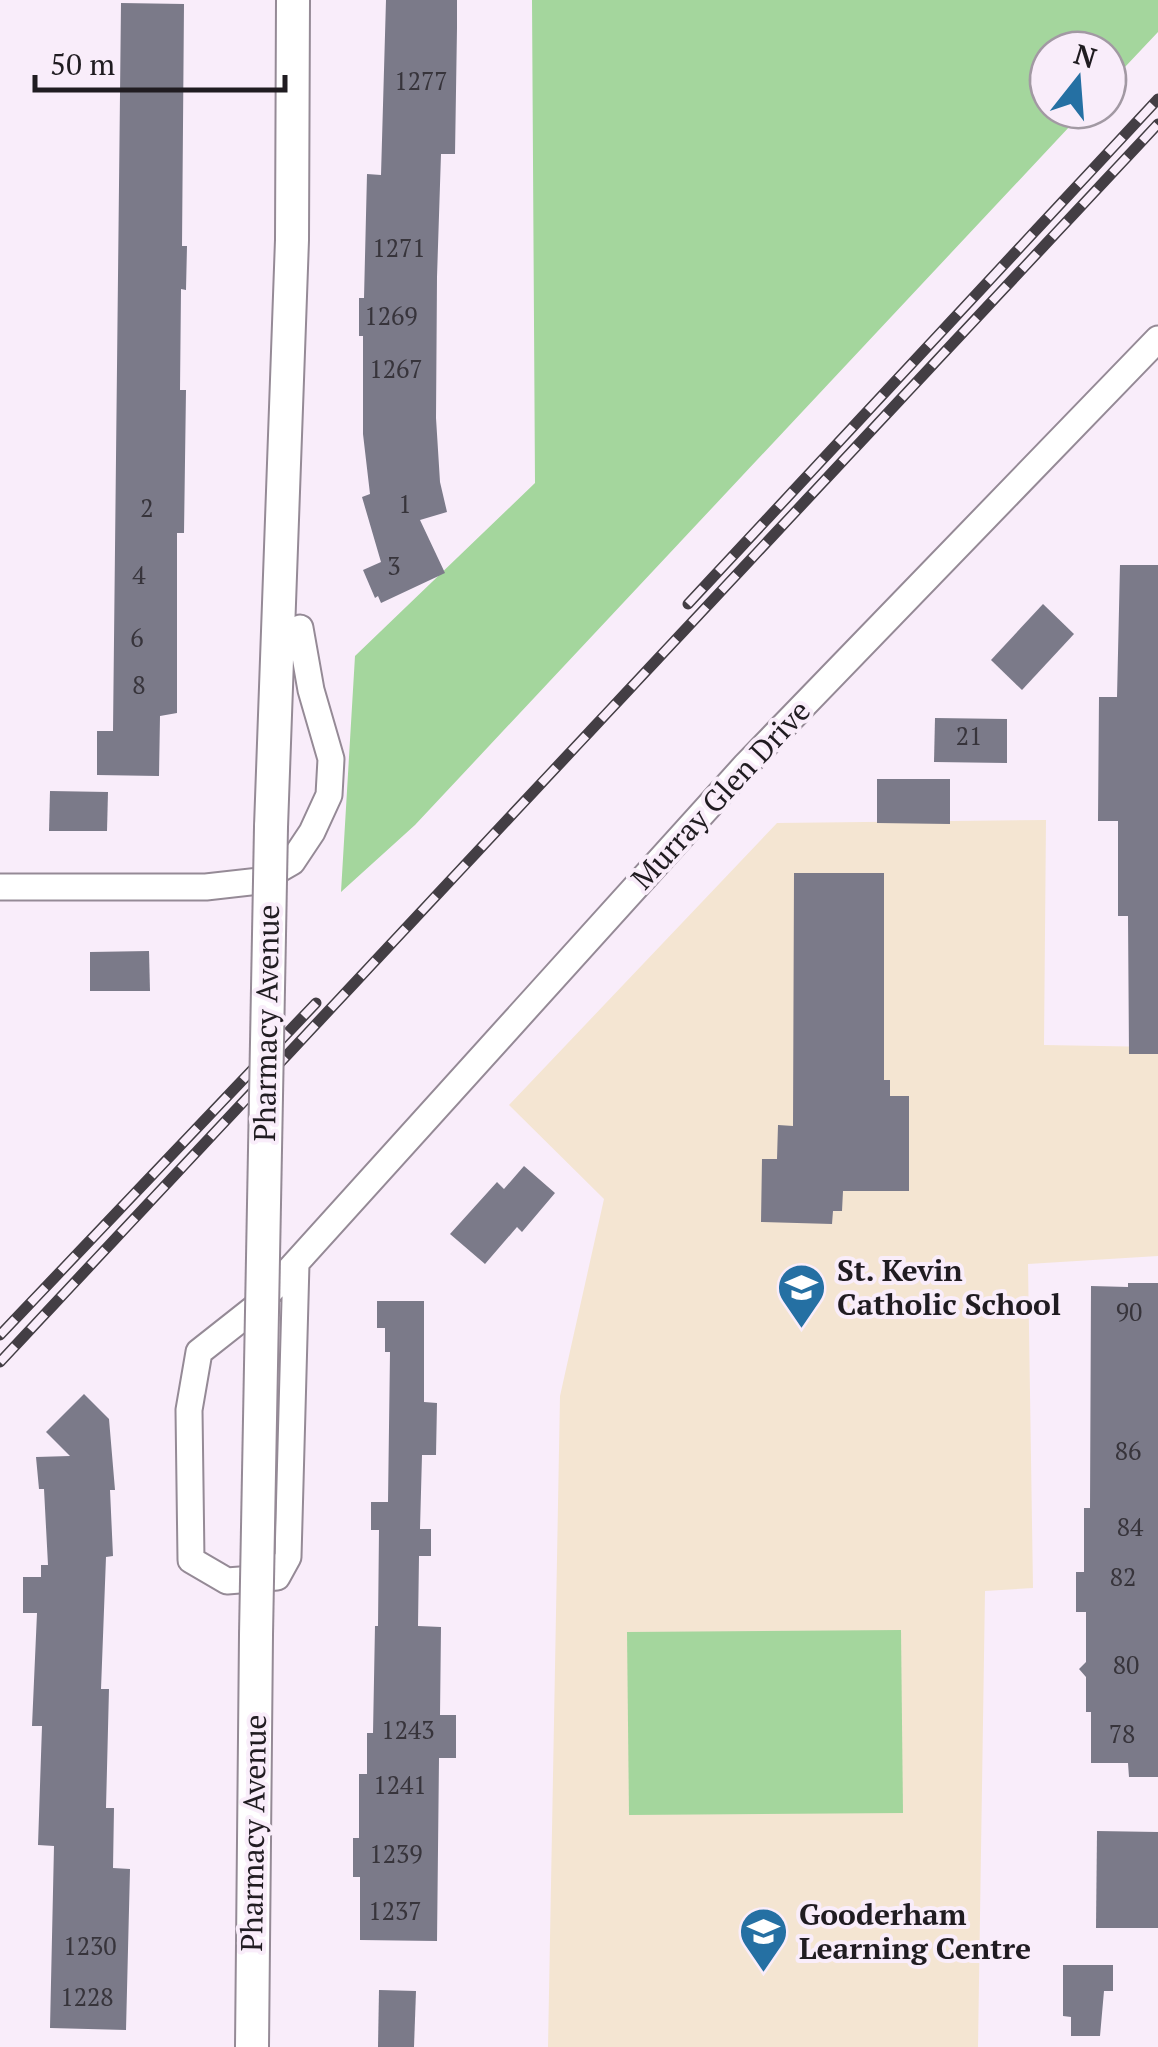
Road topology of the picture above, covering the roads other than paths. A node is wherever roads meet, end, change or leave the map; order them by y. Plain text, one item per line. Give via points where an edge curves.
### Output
1 (293, 0) edge
2 (1158, 339) edge
3 (300, 628) dead end
4 (0, 887) edge
5 (296, 1263) junction
6 (252, 2047) edge

1 - 6 street, Pharmacy Avenue, bridge via 292,240 270,828
2 - 5 street, Murray Glen Drive via 746,765
3 - 4 street via 330,759 329,796 292,862 258,880 206,887
5 - 5 street, Murray Glen Drive via 288,1557 277,1577 227,1581 191,1560 189,1410 199,1352 256,1307

